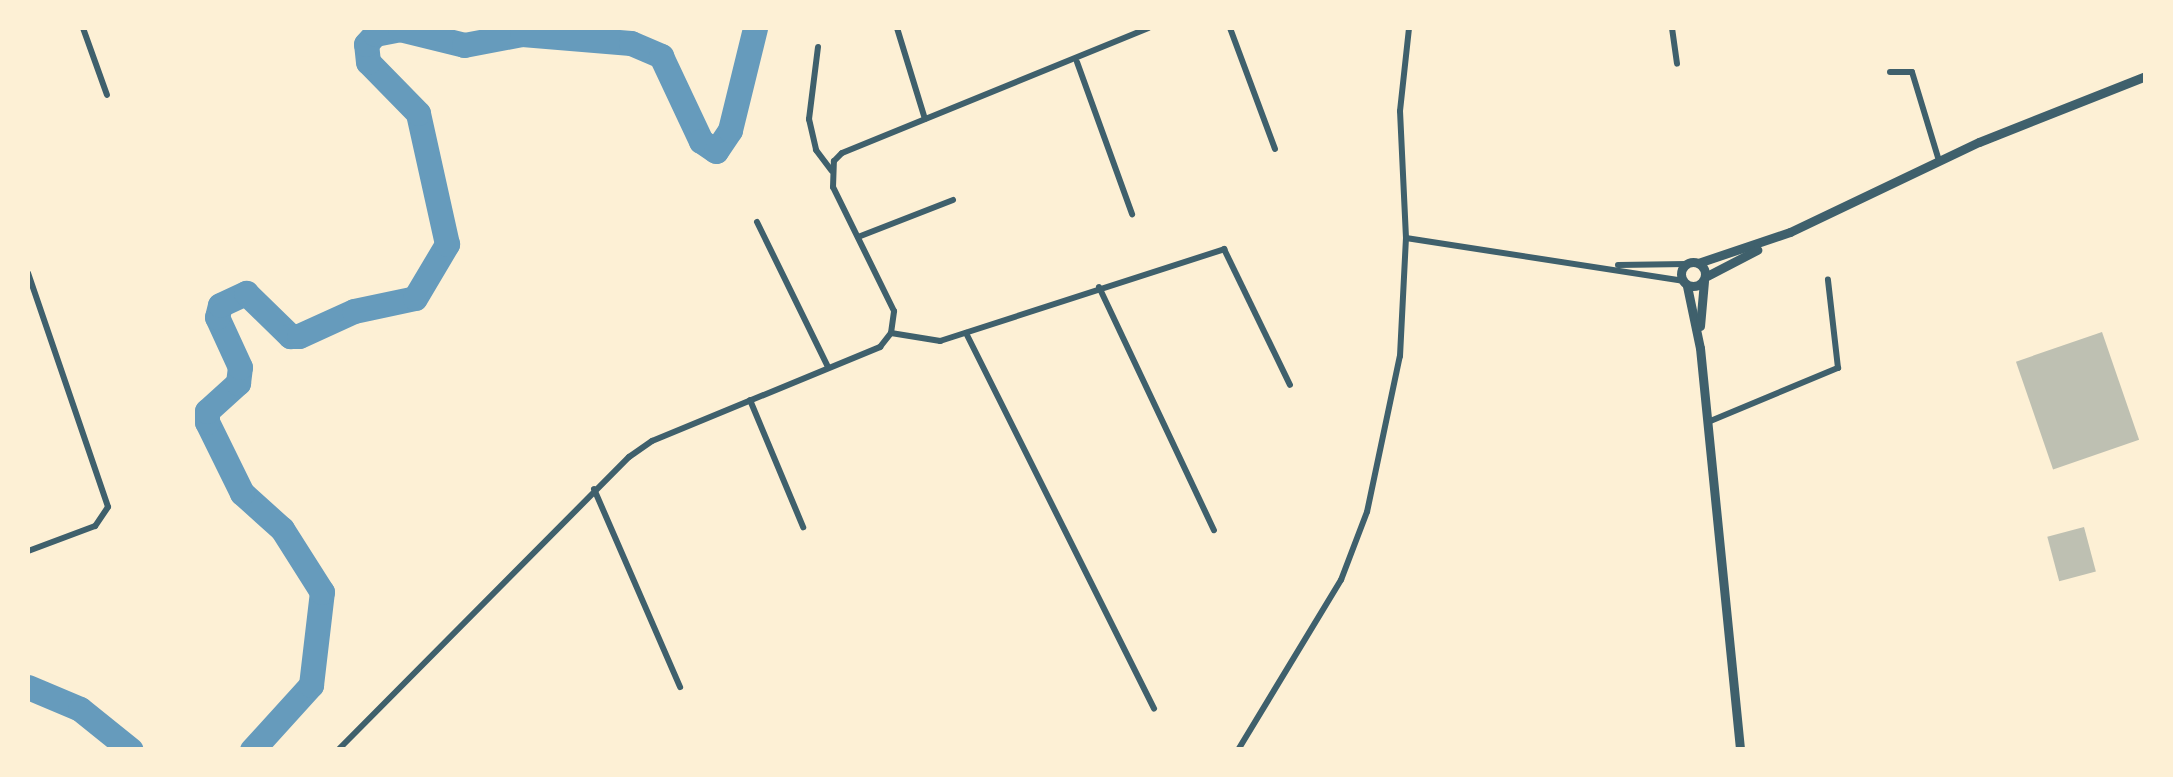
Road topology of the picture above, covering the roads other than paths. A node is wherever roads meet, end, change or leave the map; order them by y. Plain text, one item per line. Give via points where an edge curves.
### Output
1 (83, 28) edge
2 (898, 28) edge
3 (1148, 28) edge
4 (1230, 28) edge
5 (1409, 28) edge
6 (1672, 28) edge
7 (818, 47) dead end
8 (1077, 62) junction
9 (1677, 64) dead end
10 (1890, 72) dead end
11 (2146, 76) edge
12 (107, 95) dead end
13 (924, 119) junction
14 (1275, 149) dead end
15 (1939, 161) junction
16 (832, 171) junction
17 (953, 200) dead end
18 (1132, 214) dead end
19 (756, 222) dead end
20 (1790, 232) junction
21 (858, 237) junction
22 (1406, 238) junction
23 (1698, 263) junction
24 (1686, 264) junction
25 (1602, 266) junction
26 (28, 273) edge
27 (1704, 278) junction
28 (1828, 280) dead end
29 (1685, 284) junction
30 (1100, 287) junction
31 (892, 333) junction
32 (966, 334) junction
33 (1700, 348) junction
34 (828, 368) junction
35 (1290, 385) dead end
36 (750, 400) junction
37 (1708, 422) junction
38 (594, 489) junction
39 (803, 527) dead end
40 (1214, 530) dead end
41 (28, 551) edge
42 (680, 686) dead end
43 (1154, 709) dead end
44 (338, 750) edge
45 (1238, 750) edge
46 (1740, 750) edge

1 - 12 street
2 - 13 street
3 - 8 street
4 - 14 street
5 - 22 street via 1400,111
6 - 9 street
7 - 16 street via 809,119 816,150
8 - 13 street
8 - 18 street
10 - 15 street via 1912,72
11 - 15 street
13 - 16 street via 842,154
15 - 20 street
16 - 21 street
17 - 21 street
19 - 34 street
20 - 23 street
20 - 27 street
21 - 31 street via 894,311
22 - 25 street
22 - 45 street via 1400,356 1356,546
23 - 24 street
23 - 27 street
24 - 25 street
24 - 29 street
25 - 29 street
26 - 41 street via 108,497 106,514 94,526
27 - 29 street
27 - 33 street
28 - 37 street via 1838,368
29 - 33 street
30 - 32 street
30 - 35 street via 1224,250
30 - 40 street
31 - 32 street via 922,343
31 - 34 street via 880,347
32 - 43 street
33 - 37 street
34 - 36 street
36 - 38 street via 652,442
36 - 39 street
37 - 46 street
38 - 42 street
38 - 44 street

